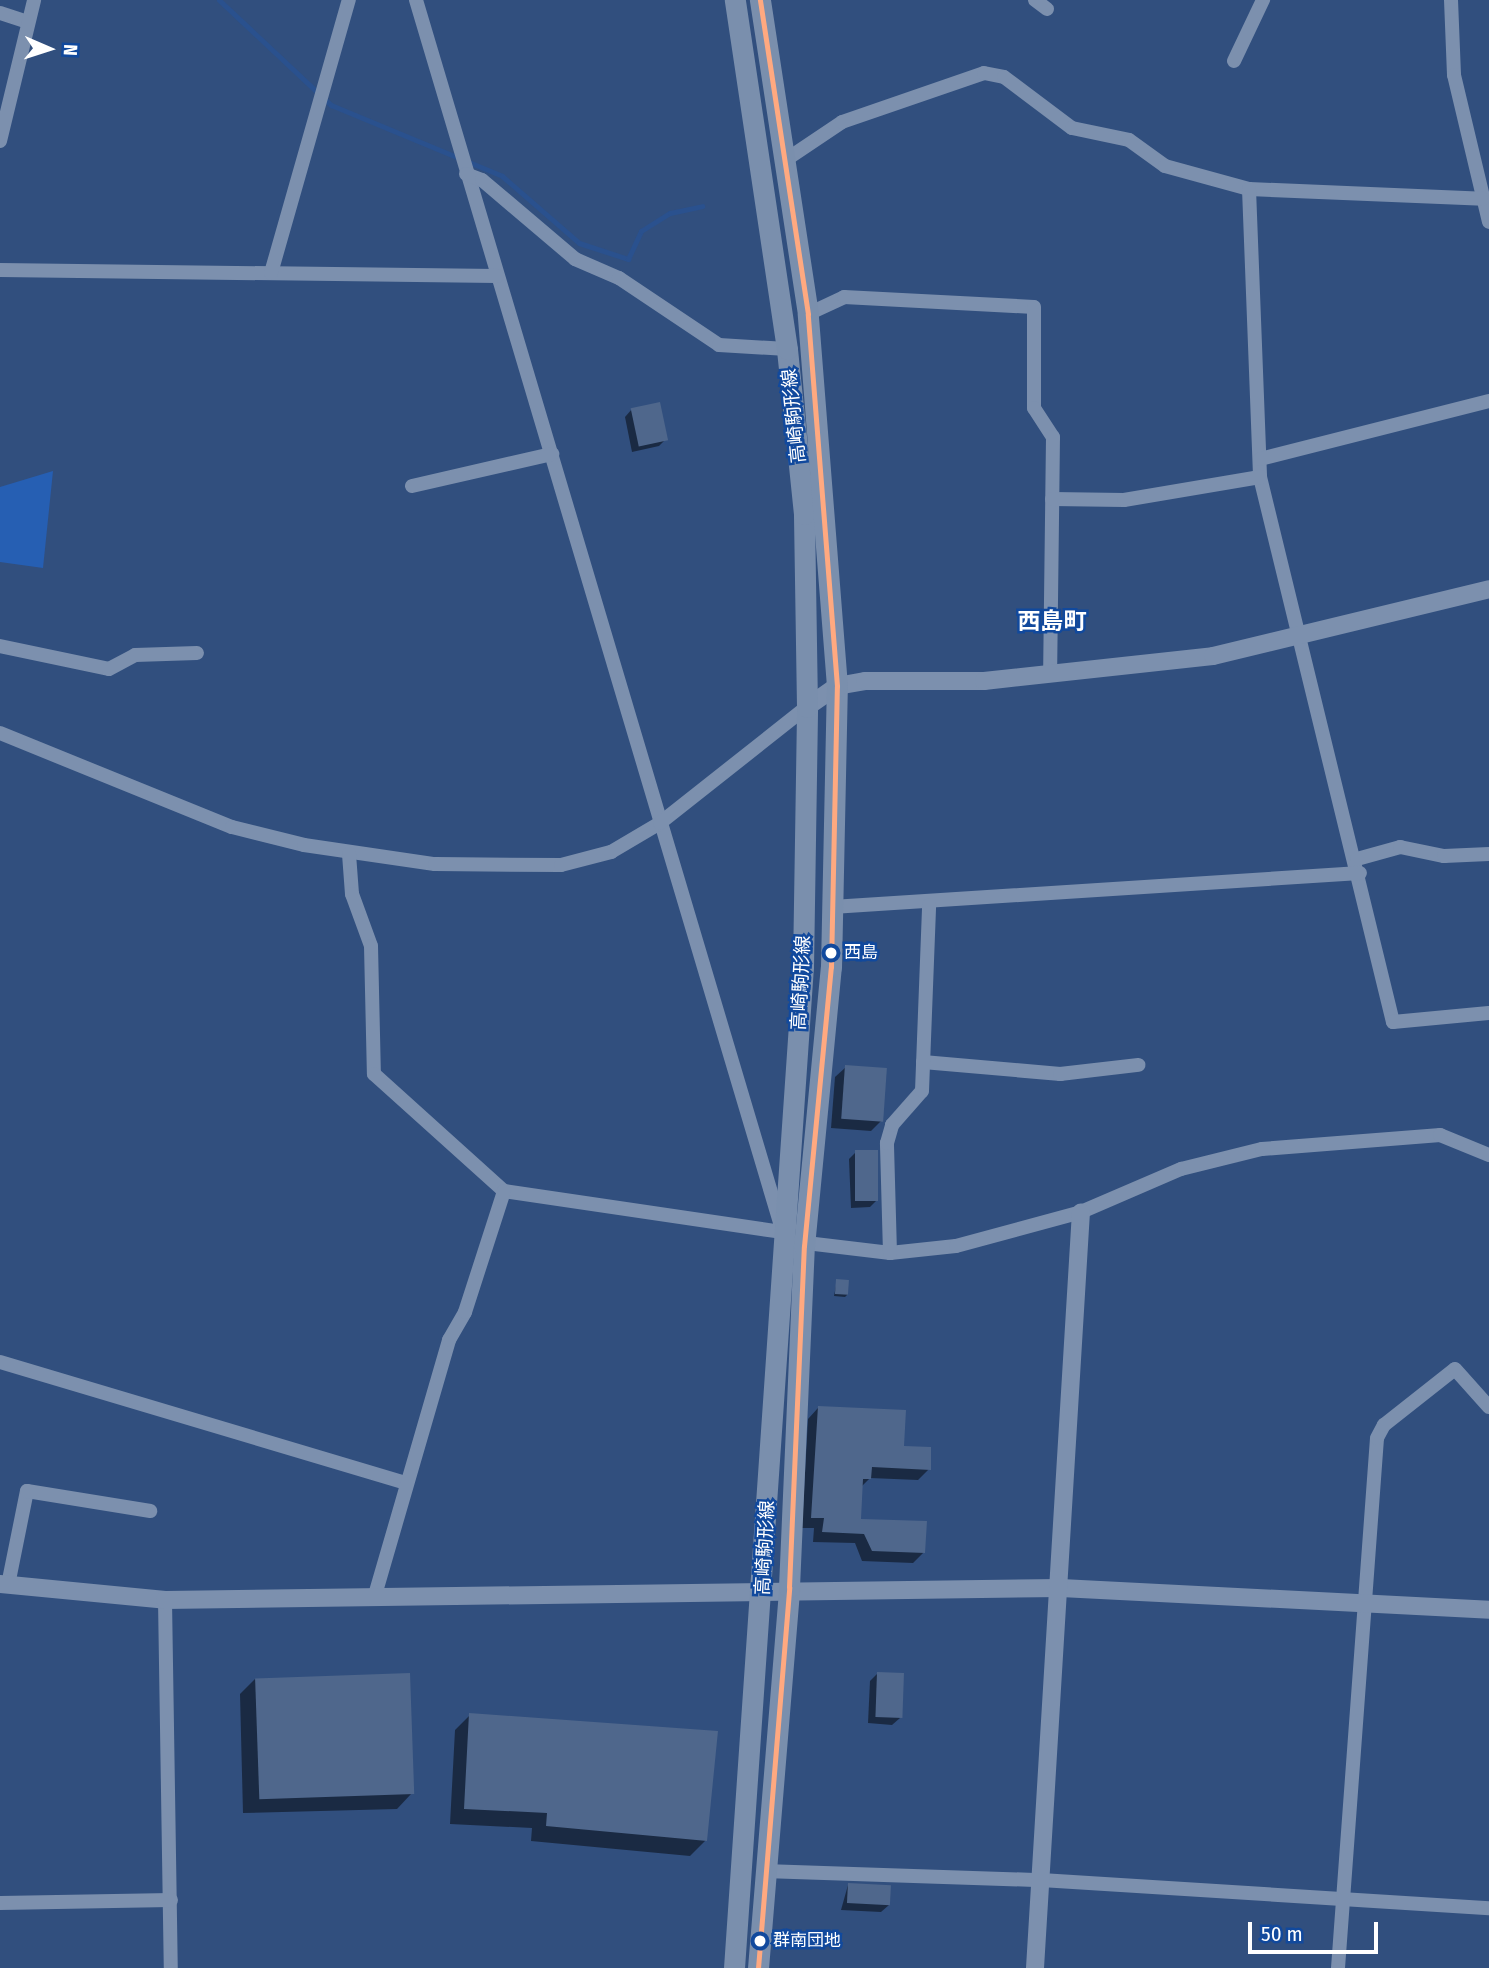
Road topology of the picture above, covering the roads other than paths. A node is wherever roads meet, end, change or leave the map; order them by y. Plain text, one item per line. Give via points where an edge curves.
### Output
1 (34, 0) edge
2 (349, 0) edge
3 (416, 0) edge
4 (735, 0) edge
5 (760, 0) edge
6 (1263, 0) edge
7 (1451, 0) edge
8 (0, 13) edge
9 (27, 22) junction
10 (1234, 61) dead end
11 (0, 141) edge
12 (787, 159) junction
13 (466, 174) junction
14 (1486, 181) edge
15 (1249, 189) junction
16 (1483, 199) junction
17 (1489, 222) edge
18 (0, 270) edge
19 (271, 273) junction
20 (497, 276) junction
21 (808, 314) junction
22 (788, 349) junction
23 (1489, 401) edge
24 (552, 454) junction
25 (1260, 459) junction
26 (1260, 477) junction
27 (412, 486) dead end
28 (1052, 499) junction
29 (1489, 589) edge
30 (1301, 638) junction
31 (0, 646) edge
32 (197, 653) dead end
33 (1049, 671) junction
34 (836, 686) junction
35 (807, 707) junction
36 (0, 733) edge
37 (660, 823) junction
38 (349, 854) junction
39 (1489, 854) edge
40 (1359, 866) junction
41 (929, 905) junction
42 (832, 907) junction
43 (1489, 1013) edge
44 (923, 1062) junction
45 (1138, 1065) dead end
46 (1489, 1155) edge
47 (504, 1191) junction
48 (1081, 1212) junction
49 (783, 1232) junction
50 (804, 1246) junction
51 (890, 1253) junction
52 (0, 1362) edge
53 (1489, 1407) edge
54 (405, 1483) junction
55 (150, 1511) dead end
56 (4, 1585) edge
57 (789, 1587) junction
58 (1061, 1588) junction
59 (762, 1590) junction
60 (375, 1595) junction
61 (164, 1600) junction
62 (1367, 1600) junction
63 (1489, 1610) edge
64 (764, 1871) junction
65 (1041, 1880) junction
66 (171, 1900) junction
67 (1341, 1901) junction
68 (0, 1903) edge
69 (1489, 1908) edge
70 (172, 1968) edge
71 (734, 1968) edge
72 (758, 1968) edge
73 (1035, 1968) edge
74 (1338, 1968) edge

1 - 9 street
2 - 19 street
3 - 13 street
4 - 22 main road, 高崎駒形線
5 - 12 main road, 高崎駒形線
6 - 10 street
7 - 14 street via 1454,75
8 - 9 street
9 - 11 street
12 - 15 street via 842,122 984,73 1004,77 1072,128 1129,140 1166,166
12 - 21 main road, 高崎駒形線
13 - 20 street
13 - 22 street via 482,180 575,259 619,278 719,345
14 - 16 street
15 - 16 street
15 - 25 street
16 - 17 street
18 - 19 street
19 - 20 street
20 - 24 street
21 - 28 street via 844,296 1034,307 1034,408 1053,437
21 - 34 main road, 高崎駒形線
22 - 35 main road, 高崎駒形線 via 804,514
23 - 25 street
24 - 27 street
24 - 37 street
25 - 26 street
26 - 28 street via 1124,500
26 - 30 street
28 - 33 street
29 - 30 street
30 - 33 street via 1213,656
30 - 40 street
31 - 32 street via 109,668 135,655
33 - 34 street via 984,681
34 - 35 street
34 - 42 main road, 高崎駒形線
35 - 37 street
35 - 49 main road, 高崎駒形線 via 803,967
36 - 38 street via 232,827
37 - 38 street via 611,852 561,864 435,863
37 - 49 street
38 - 47 street via 352,894 371,946 374,1074
39 - 40 street via 1444,856 1400,847
40 - 41 street
40 - 43 street via 1393,1022
41 - 42 street
41 - 44 street
42 - 50 main road, 高崎駒形線
44 - 45 street via 1060,1074
44 - 51 street via 922,1091 892,1125 887,1143
46 - 48 street via 1440,1135 1262,1149 1181,1169
47 - 49 street
47 - 54 street
48 - 51 street via 956,1246
48 - 58 street
49 - 50 street
49 - 59 main road, 高崎駒形線
50 - 51 street
50 - 57 main road, 高崎駒形線
52 - 54 street
53 - 62 street via 1455,1368 1384,1425 1377,1438
54 - 60 street
55 - 56 street via 27,1491
56 - 61 street
57 - 58 street
57 - 59 street
57 - 64 main road, 高崎駒形線
58 - 62 street
58 - 65 street
59 - 60 street
59 - 71 main road, 高崎駒形線
60 - 61 street
61 - 66 street
62 - 63 street
62 - 67 street
64 - 65 street
64 - 72 main road, 高崎駒形線
65 - 67 street
65 - 73 street
66 - 68 street
66 - 70 street
67 - 69 street
67 - 74 street

